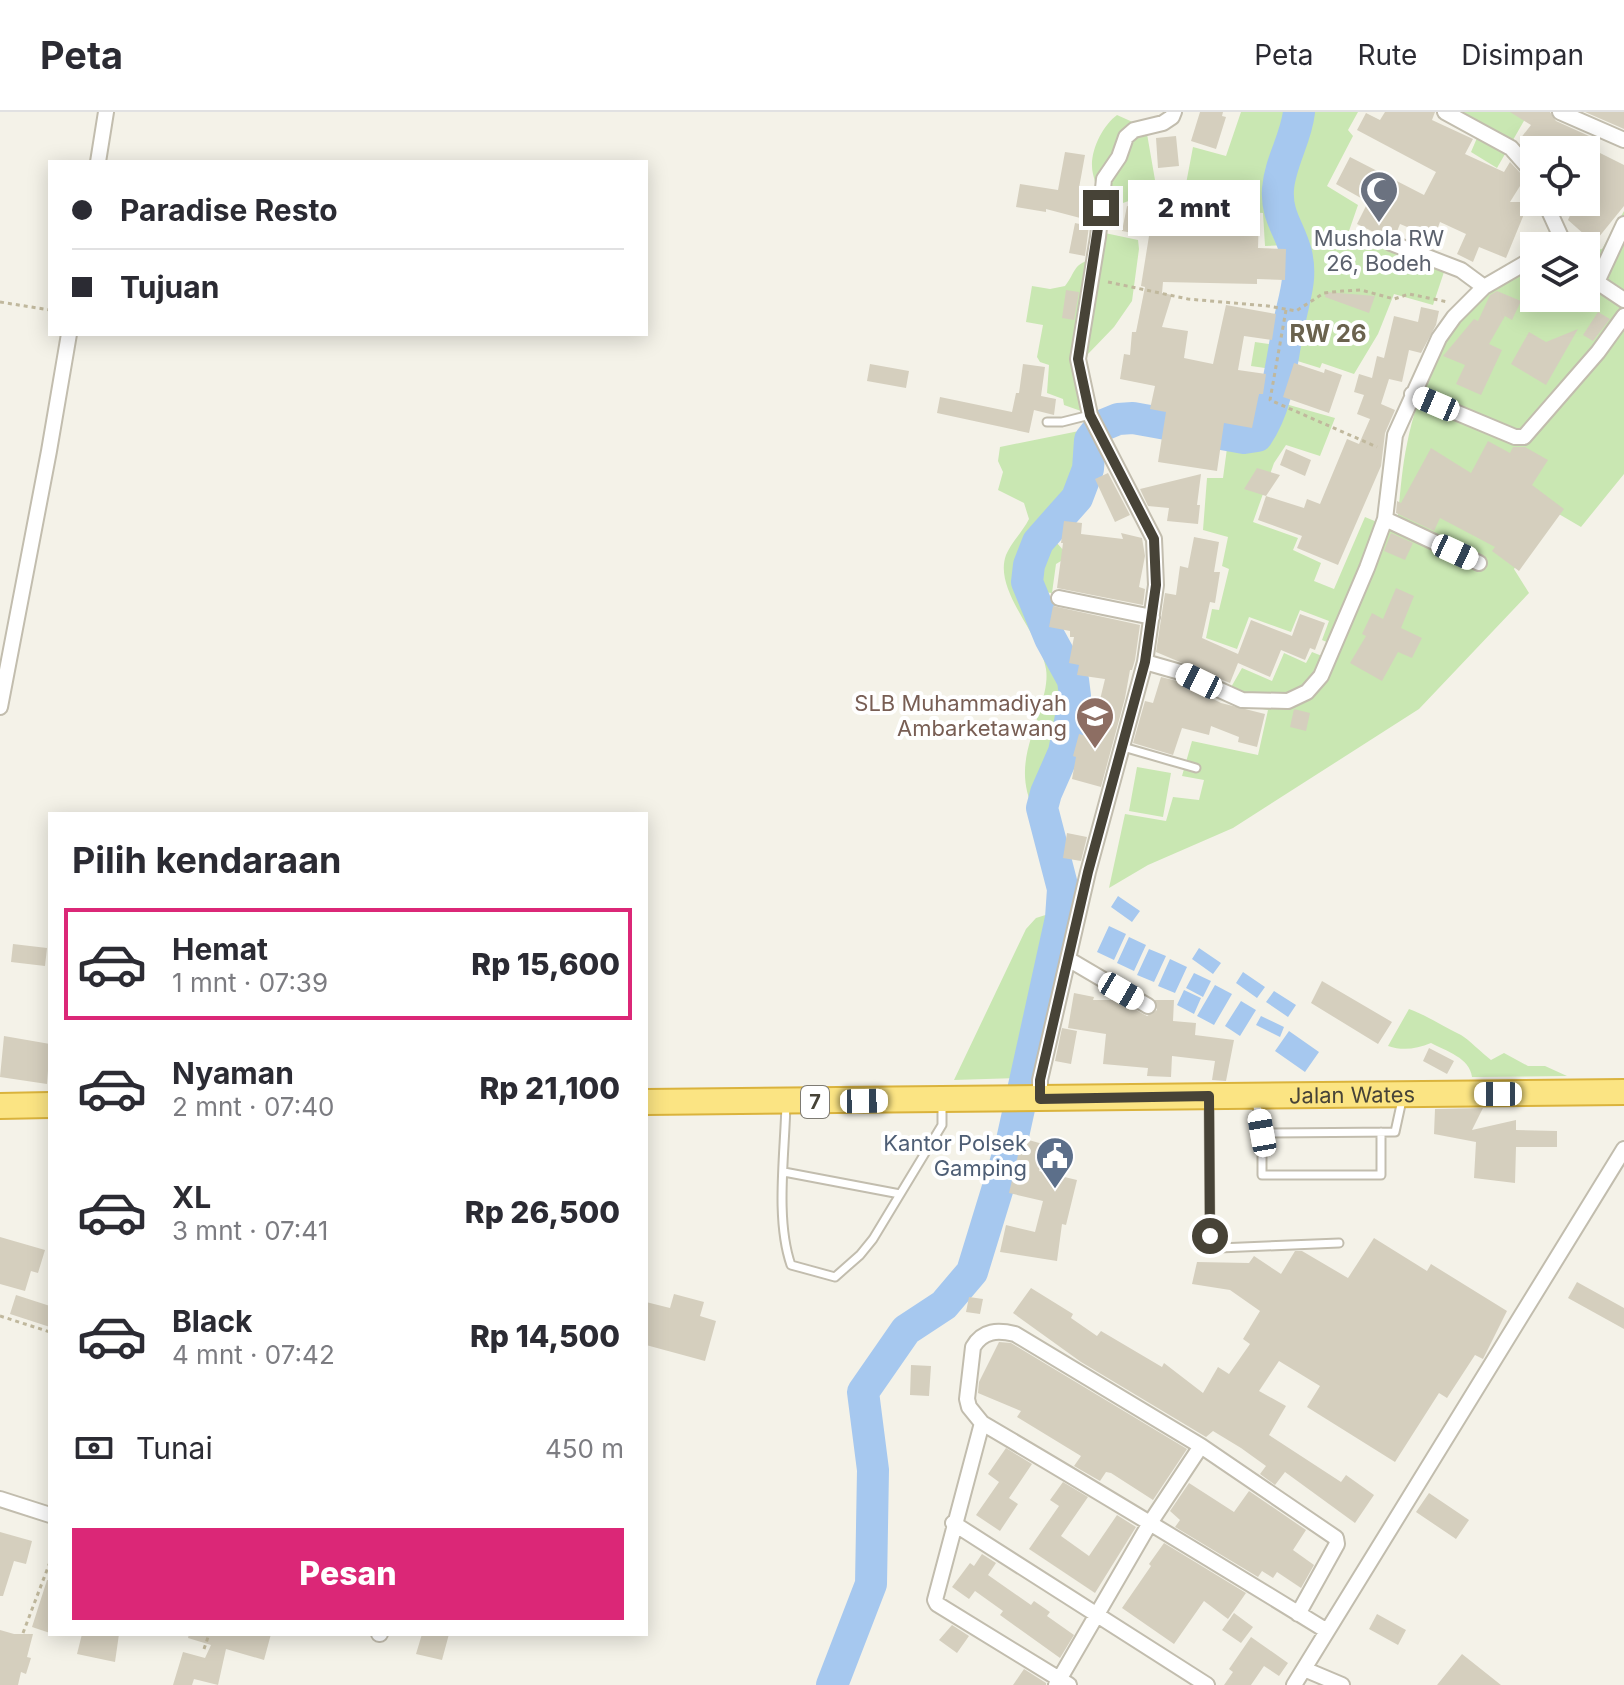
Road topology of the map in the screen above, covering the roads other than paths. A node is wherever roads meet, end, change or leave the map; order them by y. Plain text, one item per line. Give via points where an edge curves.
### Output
1 (106, 112) edge
2 (1174, 112) edge
3 (1445, 112) edge
4 (1560, 112) edge
5 (1624, 140) edge
6 (1520, 158) edge
7 (98, 160) edge
8 (1624, 224) edge
9 (1391, 243) dead end
10 (1520, 266) edge
11 (1600, 276) edge
12 (1600, 284) edge
13 (1484, 287) junction
14 (1624, 300) edge
15 (1624, 316) edge
16 (69, 336) edge
17 (1412, 394) junction
18 (1086, 417) junction
19 (1047, 422) dead end
20 (1385, 519) junction
21 (1479, 563) dead end
22 (1059, 598) dead end
23 (1152, 617) junction
24 (1145, 662) junction
25 (0, 707) edge
26 (1121, 746) junction
27 (1196, 768) dead end
28 (1068, 959) junction
29 (1148, 1006) dead end
30 (1624, 1092) edge
31 (1403, 1094) junction
32 (1209, 1096) junction
33 (1255, 1096) junction
34 (1032, 1099) junction
35 (942, 1100) junction
36 (648, 1102) edge
37 (786, 1102) junction
38 (48, 1105) edge
39 (0, 1106) edge
40 (1381, 1132) junction
41 (1262, 1133) junction
42 (1624, 1149) edge
43 (784, 1172) junction
44 (900, 1194) junction
45 (1339, 1243) dead end
46 (982, 1423) junction
47 (1201, 1446) junction
48 (0, 1499) edge
49 (48, 1514) edge
50 (953, 1523) junction
51 (1150, 1523) junction
52 (1098, 1613) junction
53 (1298, 1614) junction
54 (1327, 1631) junction
55 (1304, 1669) junction
56 (1062, 1683) edge
57 (1207, 1685) edge
58 (1294, 1685) edge
59 (1342, 1685) edge

1 - 7 street
2 - 18 street via 1163,123 1126,137 1104,179 1078,359
3 - 6 street
4 - 5 street
8 - 11 street
9 - 13 street via 1461,270
10 - 13 street
12 - 14 street
13 - 17 street via 1439,338
15 - 17 street via 1524,437
16 - 25 street
17 - 20 street via 1391,453
18 - 19 lane
18 - 23 street via 1154,539
20 - 21 street
20 - 24 street via 1337,643 1307,692 1288,701 1242,700
22 - 23 street
23 - 24 street
24 - 26 street
26 - 27 lane
26 - 28 street
28 - 29 street
28 - 34 street
30 - 31 highway, Jalan Wates / 7
31 - 33 highway, Jalan Wates / 7
31 - 40 lane via 1395,1132
32 - 33 highway, Jalan Wates / 7
32 - 34 highway, Jalan Wates / 7
32 - 45 lane via 1210,1236 1215,1245
33 - 41 lane
34 - 35 highway, Jalan Wates / 7
35 - 37 highway, Jalan Wates / 7
35 - 44 lane via 942,1125
36 - 37 highway, Jalan Wates / 7
37 - 43 lane
38 - 39 highway
40 - 41 lane
40 - 41 lane via 1381,1175 1262,1175
42 - 54 street
43 - 44 lane
43 - 44 lane via 782,1228 791,1265 835,1277 873,1239
46 - 47 street via 967,1399 973,1347 987,1333 1000,1331 1015,1334
46 - 50 street
46 - 51 street
47 - 51 street
47 - 53 street via 1336,1538
48 - 49 street
50 - 52 street
50 - 56 street via 937,1604
51 - 52 street
51 - 53 street
52 - 56 street
52 - 57 street
53 - 54 street
54 - 55 street
55 - 58 street
55 - 59 street

